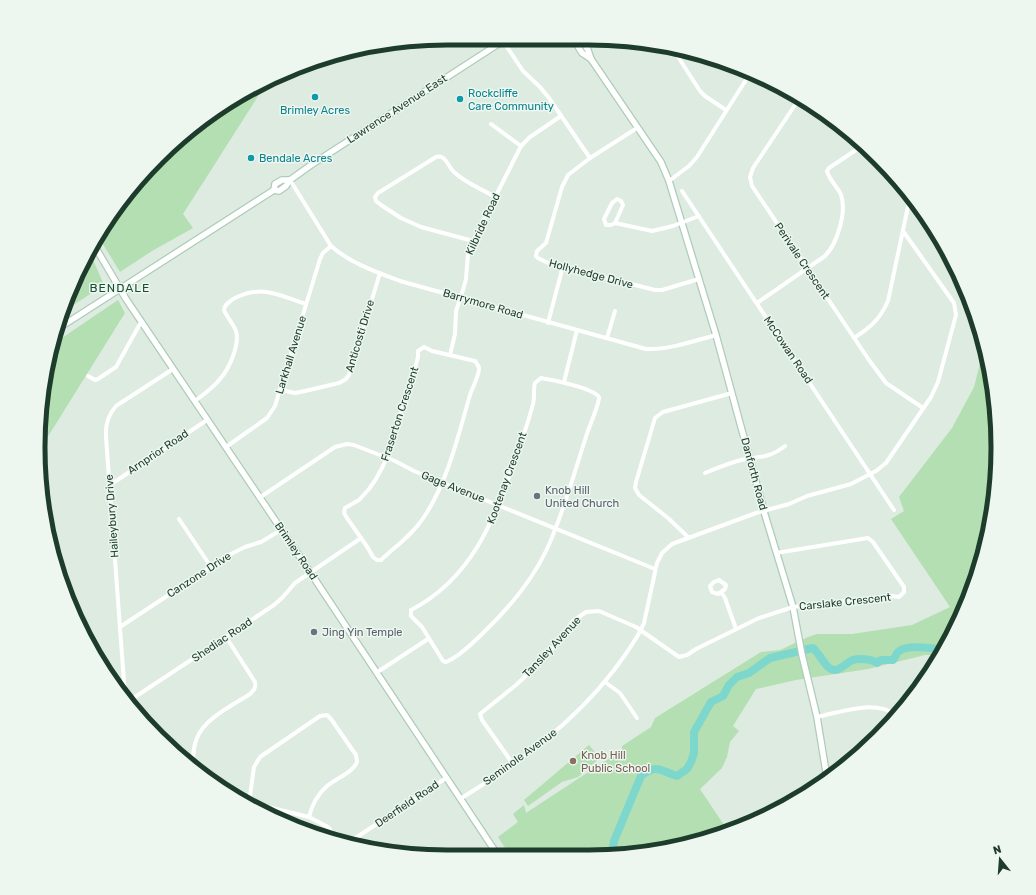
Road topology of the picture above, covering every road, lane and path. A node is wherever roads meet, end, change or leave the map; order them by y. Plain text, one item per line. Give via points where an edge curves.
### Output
1 (496, 45) edge
2 (507, 45) edge
3 (577, 45) edge
4 (585, 45) edge
5 (677, 55) edge
6 (591, 60) junction
7 (747, 78) edge
8 (797, 104) edge
9 (726, 110) junction
10 (561, 116) junction
11 (491, 124) dead end
12 (637, 128) junction
13 (521, 146) junction
14 (858, 149) edge
15 (590, 158) junction
16 (290, 180) junction
17 (669, 181) junction
18 (682, 191) dead end
19 (495, 198) junction
20 (909, 203) edge
21 (699, 216) junction
22 (615, 223) junction
23 (682, 223) junction
24 (903, 231) junction
25 (473, 241) junction
26 (331, 246) junction
27 (97, 250) edge
28 (563, 266) junction
29 (808, 269) junction
30 (380, 273) junction
31 (699, 279) junction
32 (120, 288) junction
33 (461, 297) junction
34 (757, 303) junction
35 (306, 304) junction
36 (615, 311) dead end
37 (141, 322) junction
38 (548, 322) junction
39 (64, 325) edge
40 (577, 330) junction
41 (716, 335) junction
42 (607, 338) junction
43 (854, 338) junction
44 (450, 355) junction
45 (173, 369) junction
46 (88, 376) dead end
47 (564, 382) junction
48 (281, 390) junction
49 (732, 393) junction
50 (194, 401) junction
51 (923, 408) junction
52 (207, 420) junction
53 (785, 446) dead end
54 (226, 447) junction
55 (387, 458) junction
56 (750, 459) junction
57 (705, 473) dead end
58 (870, 474) junction
59 (443, 482) junction
60 (110, 485) junction
61 (259, 498) junction
62 (499, 505) junction
63 (894, 510) dead end
64 (764, 511) junction
65 (179, 519) dead end
66 (555, 528) junction
67 (281, 530) junction
68 (688, 537) junction
69 (361, 538) junction
70 (776, 553) junction
71 (211, 567) junction
72 (655, 569) junction
73 (310, 572) junction
74 (721, 592) dead end
75 (793, 607) junction
76 (120, 627) junction
77 (736, 629) junction
78 (640, 630) junction
79 (226, 637) junction
80 (428, 639) junction
81 (376, 673) junction
82 (605, 682) junction
83 (123, 686) edge
84 (133, 699) edge
85 (892, 712) edge
86 (817, 717) junction
87 (637, 718) dead end
88 (194, 760) edge
89 (512, 764) junction
90 (826, 772) edge
91 (446, 778) junction
92 (250, 798) edge
93 (460, 799) junction
94 (267, 807) edge
95 (309, 816) junction
96 (333, 833) edge
97 (355, 839) edge
98 (494, 850) edge

1 - 16 main road, Lawrence Avenue East
2 - 10 street via 523,71 545,93
3 - 6 main road
4 - 6 main road
5 - 9 street via 700,91
6 - 12 main road
7 - 9 street
8 - 29 street, Perivale Crescent via 753,168 750,177 752,186
9 - 17 street via 697,157
10 - 13 street, Kilbride Road
10 - 15 street
11 - 13 street
12 - 15 street, Hollyhedge Drive
12 - 17 main road, Danforth Road via 661,162
13 - 19 street, Kilbride Road
14 - 29 street via 827,171 841,196 841,221 833,247
15 - 28 street, Hollyhedge Drive via 564,181 546,243 537,251 536,256 541,260
16 - 26 street, Barrymore Road
16 - 32 main road, Lawrence Avenue East via 282,180 276,184 274,190
17 - 23 main road, Danforth Road
18 - 21 street, McCowan Road
19 - 25 street, Kilbride Road
19 - 25 street via 458,176 440,156 436,156 375,197 381,205 421,227
20 - 24 street
21 - 23 street
21 - 34 street, McCowan Road
22 - 22 street via 606,225 604,219 612,203 617,200 623,205
22 - 23 street via 652,232
23 - 31 main road, Danforth Road
24 - 43 street via 884,311 871,326
24 - 51 street, Seminole Avenue via 954,303 956,312 938,382
25 - 33 street, Kilbride Road via 468,254 466,279
26 - 30 street, Barrymore Road via 347,258
26 - 35 street, Larkhall Avenue via 320,259
27 - 32 main road, Brimley Road
28 - 31 street, Hollyhedge Drive via 655,290
28 - 38 street
29 - 34 street
29 - 43 street, Perivale Crescent
30 - 33 street, Barrymore Road
30 - 48 street, Anticosti Drive via 346,379 339,383 295,393
31 - 41 main road, Danforth Road
32 - 37 main road, Brimley Road
32 - 39 main road, Lawrence Avenue East
33 - 38 street, Barrymore Road
33 - 44 street, Kilbride Road via 456,311 455,334
34 - 58 street, McCowan Road
35 - 48 street, Larkhall Avenue
35 - 50 street via 263,291 251,291 227,304 225,311 236,333 234,354 222,378
36 - 42 street
37 - 45 main road, Brimley Road
37 - 46 street via 116,367 95,380
38 - 40 street, Barrymore Road
40 - 42 street, Barrymore Road
40 - 47 street
41 - 42 street, Barrymore Road via 653,349
41 - 49 main road, Danforth Road
43 - 51 street, Perivale Crescent via 886,383
44 - 55 street, Fraserton Crescent via 424,347 418,351
44 - 59 street via 475,361 479,370
45 - 50 main road, Brimley Road
45 - 60 street, Haileybury Drive via 125,399 110,413 106,428
47 - 62 street, Kootenay Crescent via 541,378 535,383 531,411
47 - 66 street, Kootenay Crescent via 594,392 600,400
48 - 54 street, Larkhall Avenue via 267,418
49 - 56 main road, Danforth Road
49 - 68 street via 663,412 655,418 635,488 642,498
50 - 52 main road, Brimley Road
51 - 58 street, Seminole Avenue via 886,463
52 - 54 main road, Brimley Road
52 - 60 street, Arnprior Road
53 - 56 street via 776,454
54 - 61 main road, Brimley Road
55 - 59 street, Gage Avenue
55 - 61 street, Gage Avenue via 354,445 335,447
55 - 69 street, Fraserton Crescent via 369,489 359,500 345,508 344,513
56 - 57 street
56 - 64 main road, Danforth Road
58 - 63 street, McCowan Road
58 - 64 street, Seminole Avenue via 852,484
59 - 62 street, Gage Avenue
59 - 69 street, Fraserton Crescent via 423,519 412,533 381,560 374,557
60 - 76 street, Haileybury Drive
61 - 67 main road, Brimley Road
62 - 66 street, Gage Avenue
62 - 80 street, Kootenay Crescent via 487,531 460,570 441,589 412,610 411,616 422,627
64 - 68 street, Seminole Avenue
64 - 70 main road, Danforth Road
65 - 71 street
66 - 72 street, Gage Avenue
66 - 80 street, Kootenay Crescent via 546,550 519,594 478,638 446,662
67 - 71 street, Canzone Drive via 260,542 238,549
67 - 73 main road, Brimley Road
68 - 72 street, Seminole Avenue via 667,548
69 - 73 street, Shediac Road
70 - 75 main road, Danforth Road
70 - 75 street, Carslake Crescent via 868,538 904,587 904,592 899,597
71 - 76 street, Canzone Drive
72 - 78 street, Seminole Avenue via 644,623
73 - 79 street, Shediac Road via 295,583 274,605
73 - 81 main road, Brimley Road
74 - 77 street
75 - 77 street, Tansley Avenue
75 - 86 main road, Danforth Road
76 - 83 street, Haileybury Drive
77 - 78 street, Tansley Avenue via 679,657
78 - 82 street, Seminole Avenue via 629,650
78 - 89 street, Tansley Avenue via 599,611 582,614 573,621 534,668 483,710 481,718
79 - 84 street, Shediac Road
79 - 88 street via 256,687 202,729 196,739
80 - 81 street
81 - 91 main road, Brimley Road
82 - 87 street via 620,693
82 - 89 street, Seminole Avenue via 559,729
85 - 86 street via 887,709 864,707
86 - 90 main road, Danforth Road
89 - 93 street, Seminole Avenue
91 - 93 main road, Brimley Road
91 - 97 street, Deerfield Road
92 - 95 street via 254,767 260,757 320,716 327,715 356,755 357,762 354,768 318,794
93 - 98 main road, Brimley Road
94 - 95 street
95 - 96 street via 328,827

